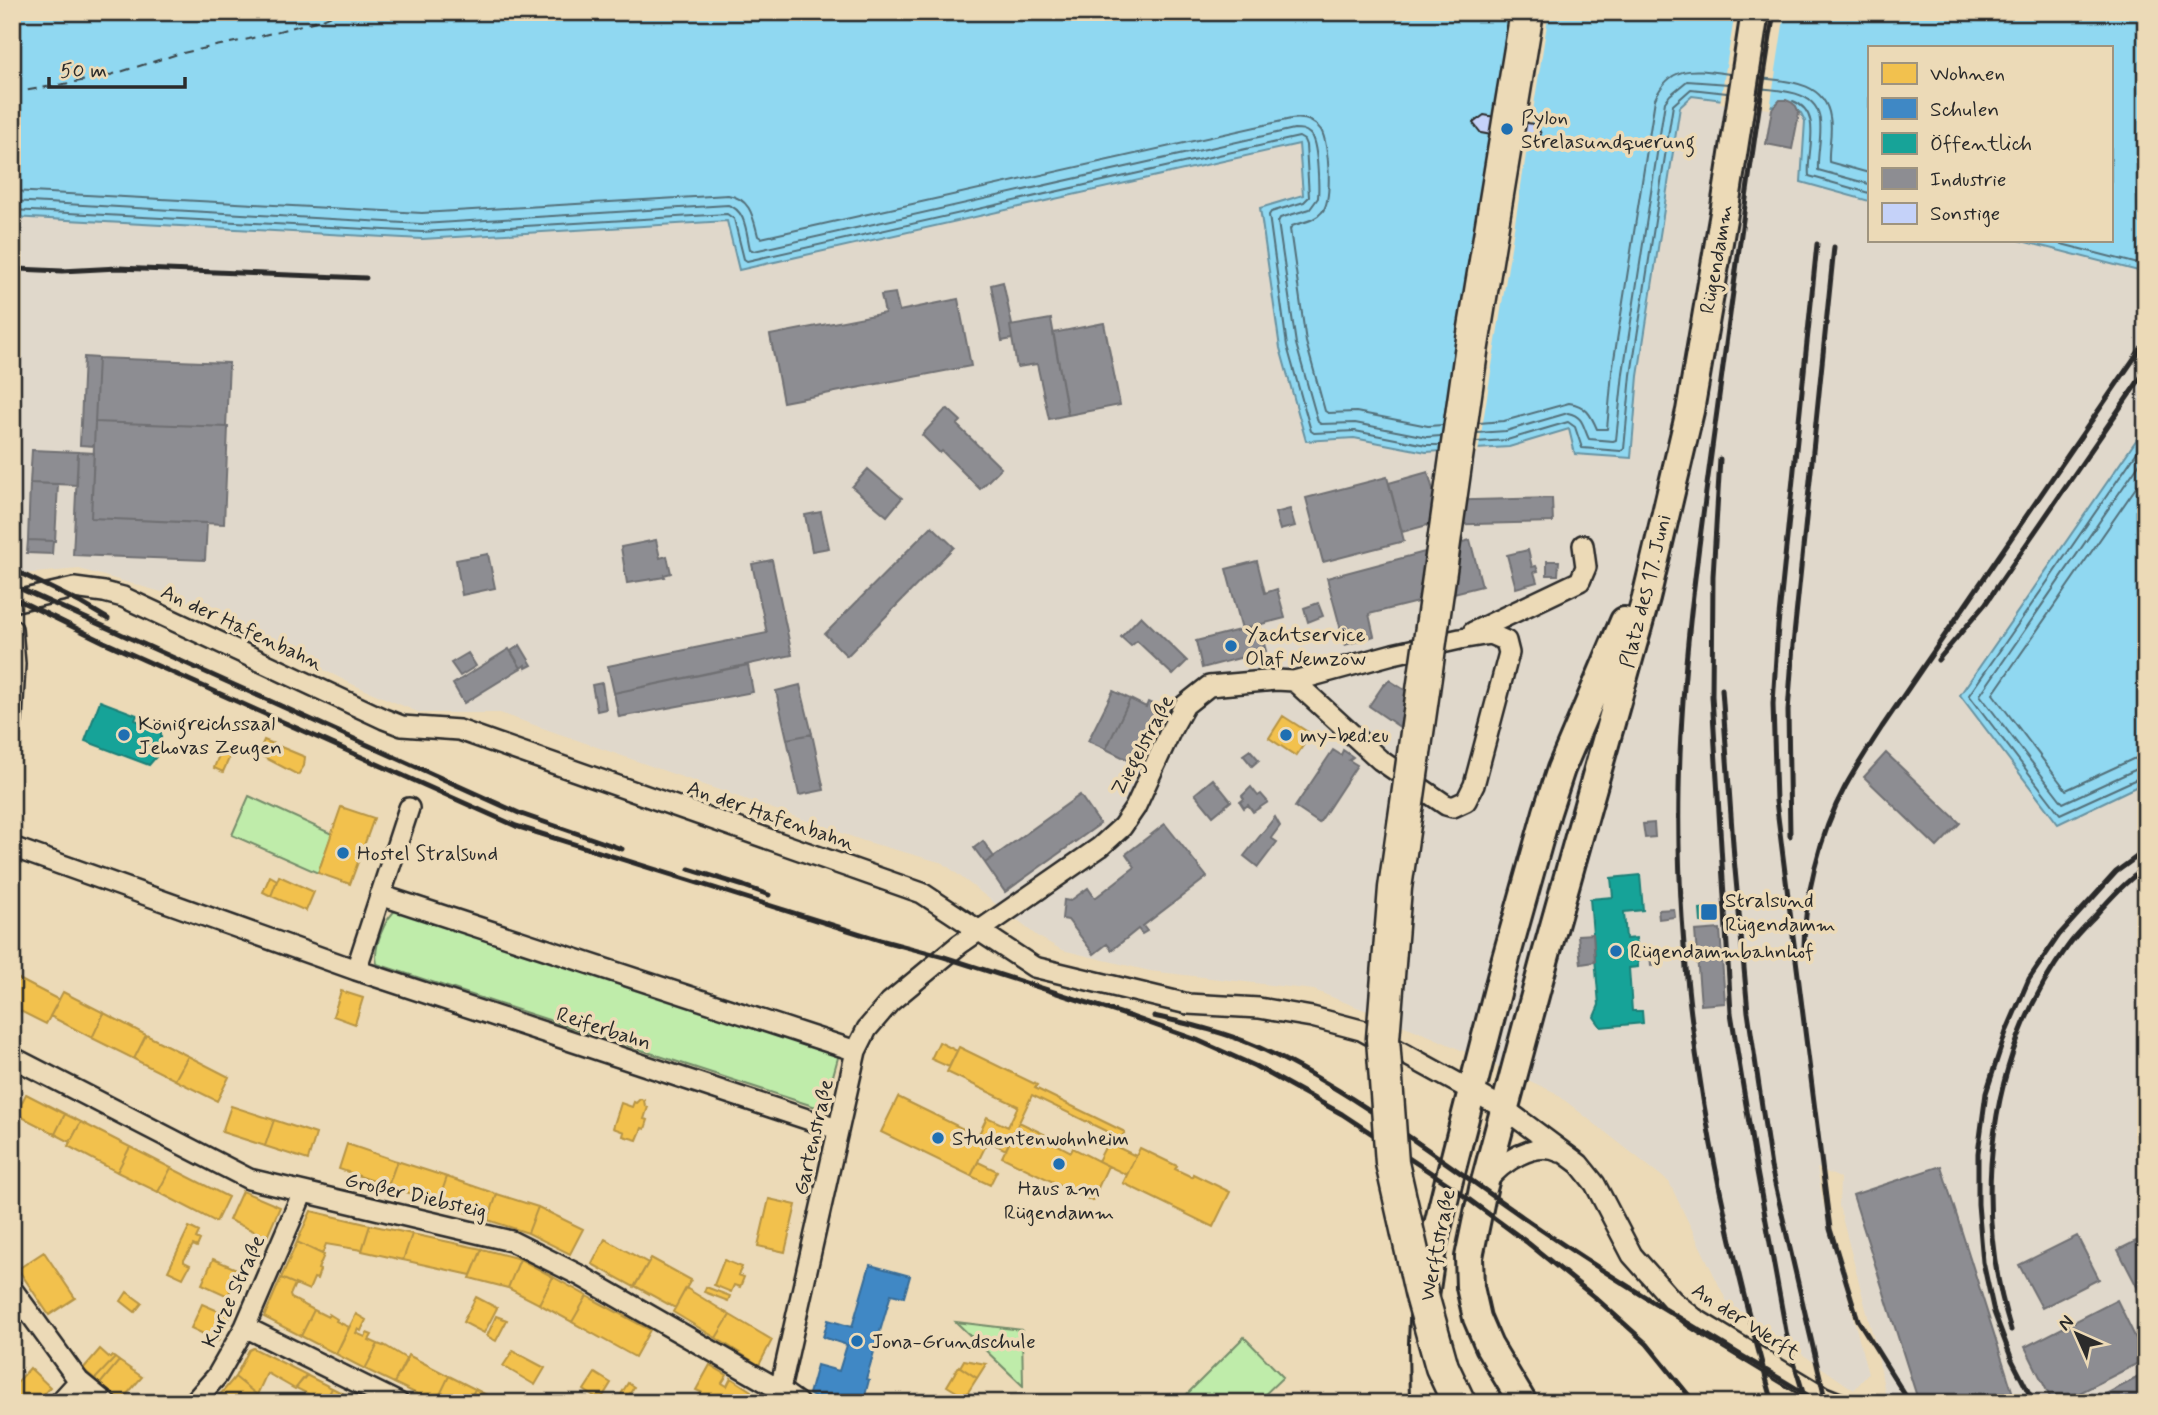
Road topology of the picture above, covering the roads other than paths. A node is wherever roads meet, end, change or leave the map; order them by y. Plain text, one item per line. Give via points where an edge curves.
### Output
1 (1527, 12) edge
2 (1755, 12) edge
3 (1667, 504) junction
4 (1583, 545) dead end
5 (12, 602) edge
6 (12, 629) edge
7 (1460, 639) junction
8 (1294, 681) junction
9 (12, 720) edge
10 (409, 808) dead end
11 (12, 847) edge
12 (380, 895) junction
13 (979, 932) junction
14 (356, 970) junction
15 (856, 1051) junction
16 (12, 1057) edge
17 (1472, 1090) junction
18 (1504, 1109) junction
19 (837, 1129) junction
20 (1579, 1164) junction
21 (1485, 1182) junction
22 (303, 1192) junction
23 (12, 1289) edge
24 (244, 1326) junction
25 (79, 1381) junction
26 (778, 1396) edge
27 (59, 1403) edge
28 (106, 1403) edge
29 (193, 1403) edge
30 (400, 1403) edge
31 (798, 1403) edge
32 (1424, 1403) edge
33 (1459, 1403) edge
34 (1523, 1403) edge
35 (1839, 1403) edge

1 - 33 highway, bridge via 1471,352 1400,847 1383,1038 1392,1163 1428,1317 1442,1367
2 - 3 main road, Rügendamm via 1690,411
3 - 17 main road, Platz des 17. Juni via 1617,641 1561,769
3 - 18 main road, Platz des 17. Juni via 1646,598
4 - 7 street, Ziegelstraße via 1586,567 1580,582
5 - 13 street, An der Hafenbahn via 74,588 123,597 402,726 458,730 901,885 922,893
6 - 9 street
7 - 8 street, Ziegelstraße
7 - 8 street, Ziegelstraße via 1490,634 1506,641 1509,653 1474,785 1466,801 1453,807 1380,760
8 - 13 street, Ziegelstraße via 1209,686 1196,695 1185,705 1122,827
10 - 12 street
11 - 14 street, Reiferbahn
12 - 14 street
12 - 15 street
13 - 15 street, Gartenstraße via 890,1002 867,1029
13 - 17 street, An der Hafenbahn via 1034,967 1188,1004 1259,1008 1361,1030
14 - 19 street, Reiferbahn
15 - 19 street, Gartenstraße
16 - 22 street, Großer Diebsteig via 249,1179
17 - 18 street, An der Hafenbahn
17 - 32 main road, Werftstraße via 1432,1249 1425,1296
18 - 20 street, An der Werft
18 - 21 main road, Werftstraße
19 - 26 street, Gartenstraße
20 - 21 street via 1555,1150 1539,1148 1506,1162
20 - 35 street, An der Werft via 1595,1184 1632,1255 1673,1301
21 - 34 main road, Werftstraße via 1469,1257 1470,1287 1476,1318
22 - 24 street, Kurze Straße
22 - 26 street, Großer Diebsteig via 511,1241 581,1276
23 - 25 street
24 - 29 street, Kurze Straße via 217,1376
24 - 30 street
25 - 27 street
25 - 28 street
26 - 31 street, Großer Diebsteig

